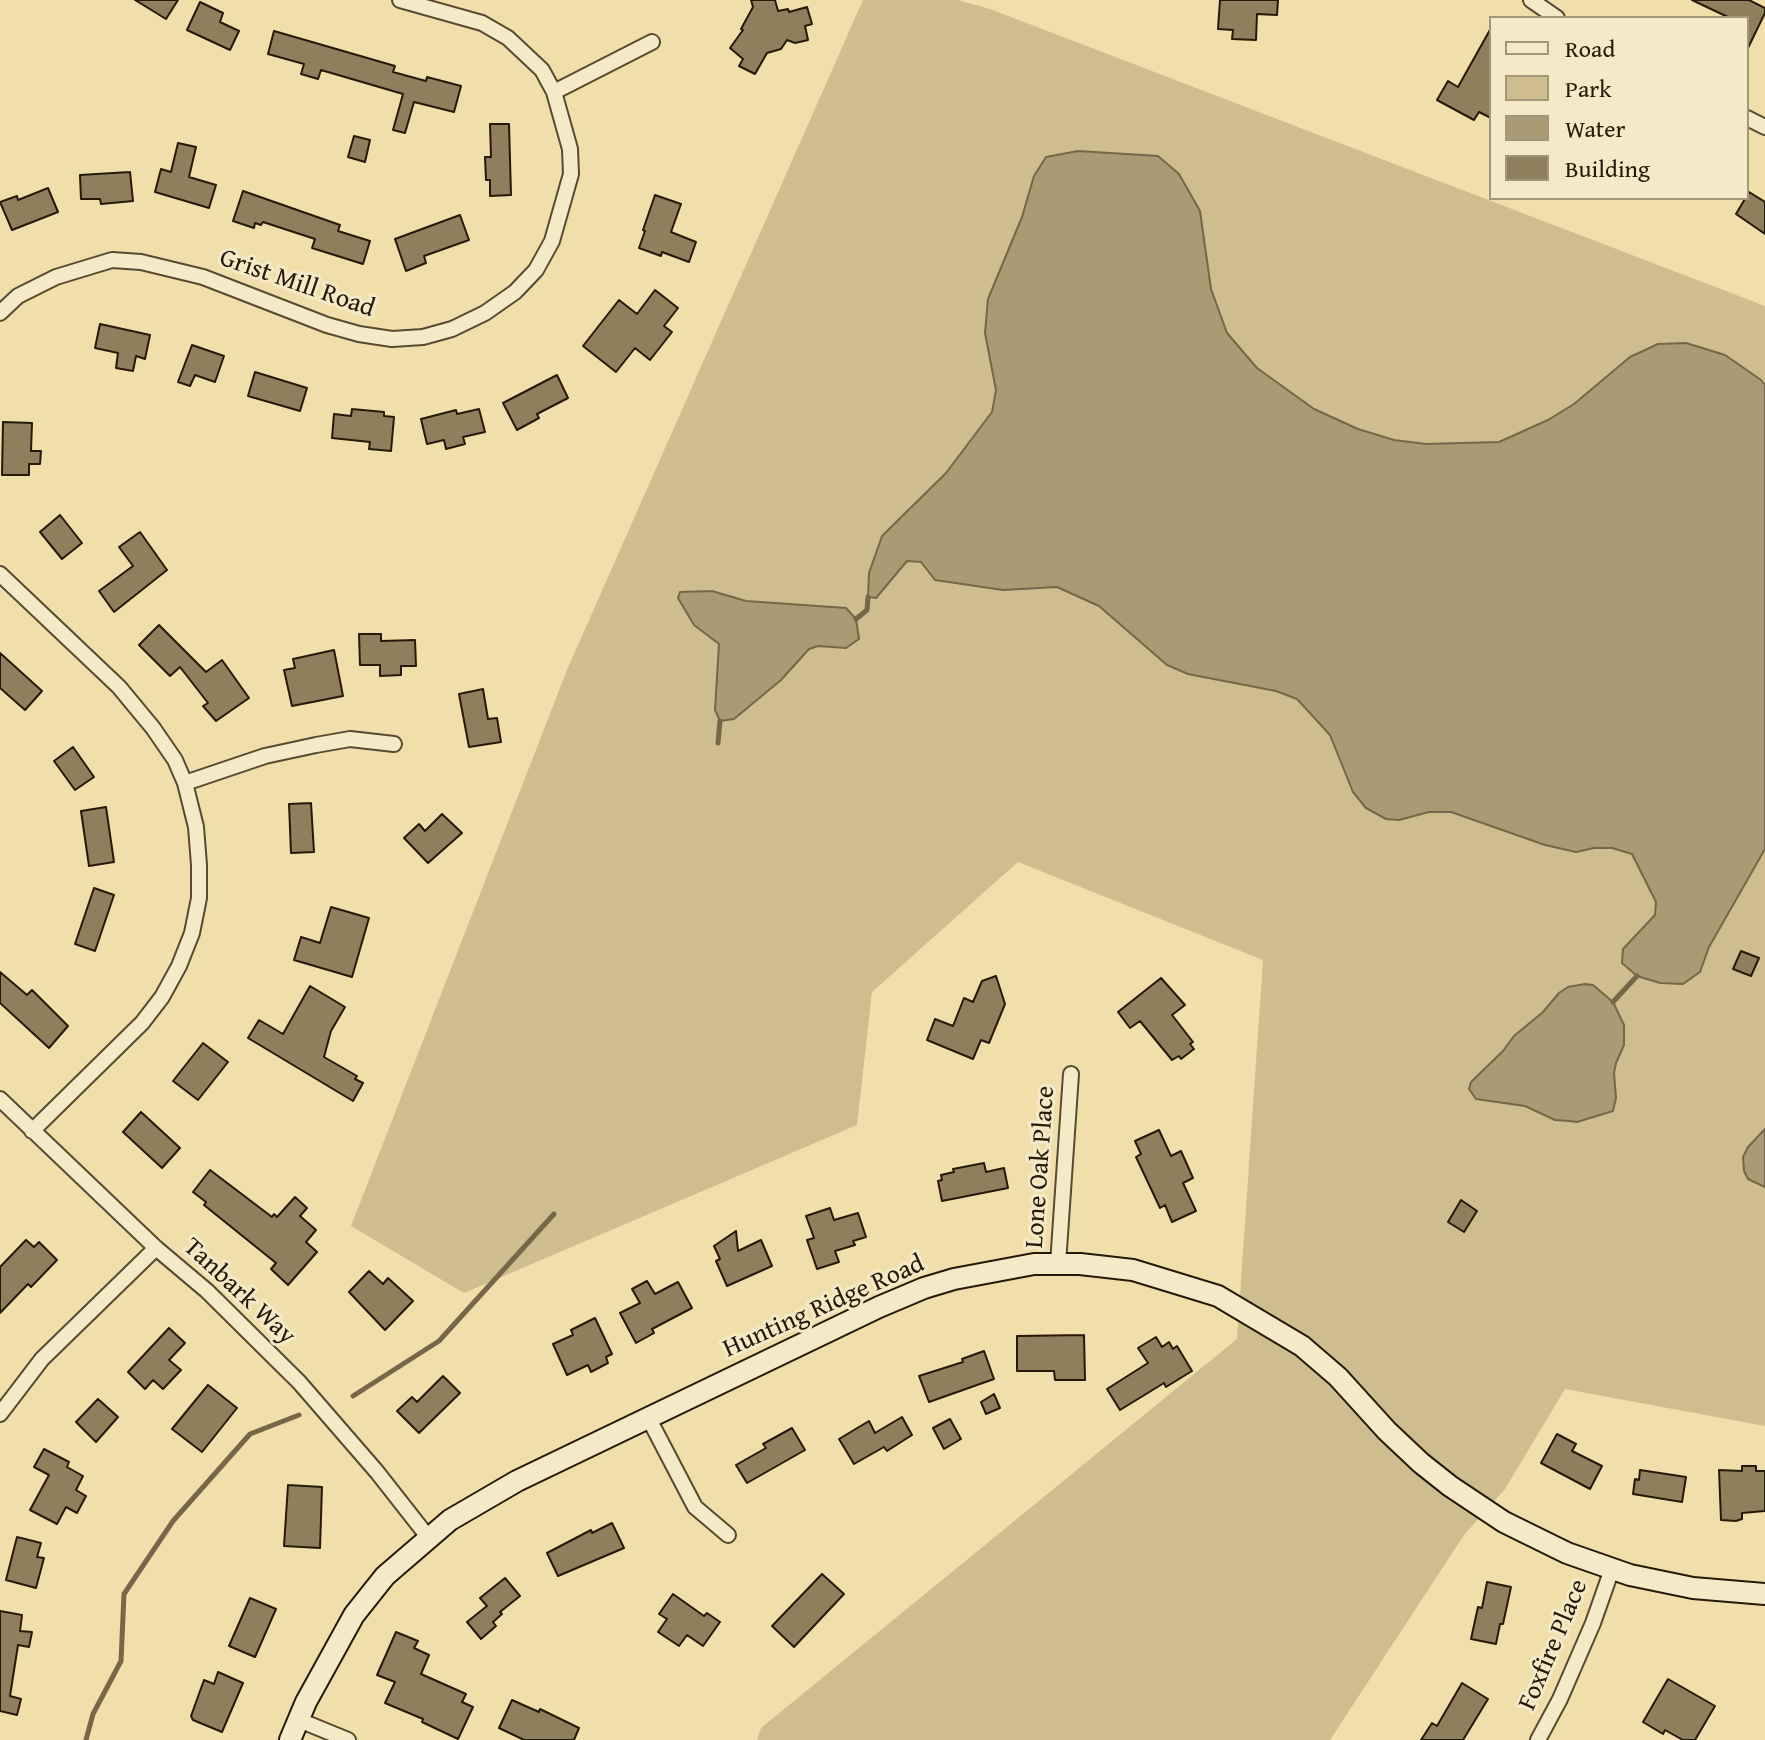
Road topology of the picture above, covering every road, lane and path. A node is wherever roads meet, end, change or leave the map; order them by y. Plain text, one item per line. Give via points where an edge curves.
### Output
1 (400, 0) edge
2 (1531, 0) edge
3 (1554, 16) edge
4 (652, 42) dead end
5 (554, 92) junction
6 (0, 313) edge
7 (0, 574) edge
8 (394, 744) dead end
9 (185, 783) junction
10 (1071, 1074) dead end
11 (0, 1099) edge
12 (32, 1131) junction
13 (156, 1248) junction
14 (1058, 1264) junction
15 (0, 1414) edge
16 (648, 1417) junction
17 (728, 1535) dead end
18 (428, 1537) junction
19 (1612, 1569) junction
20 (1765, 1594) edge
21 (299, 1720) junction
22 (290, 1740) edge
23 (348, 1740) edge
24 (1538, 1740) edge

1 - 5 street, Grist Mill Road via 482,23 508,38 542,70
2 - 3 street
4 - 5 street
5 - 6 street, Grist Mill Road via 570,149 571,174 552,241 536,270 515,292 452,329 392,339 359,334 203,277 112,260 56,277 18,296
7 - 9 street via 135,704
8 - 9 street via 338,741 265,756
9 - 12 street via 196,827 199,898 179,966 142,1023
10 - 14 street, Lone Oak Place
11 - 12 street, Tanbark Way
12 - 13 street, Tanbark Way
13 - 15 street via 42,1359
13 - 18 street, Tanbark Way via 299,1382
14 - 16 street, Hunting Ridge Road via 987,1271 924,1288
14 - 19 street, Hunting Ridge Road via 1133,1270 1189,1285 1243,1309 1302,1346 1421,1463 1476,1505 1542,1542
16 - 17 street via 695,1507
16 - 18 street, Hunting Ridge Road via 506,1487
18 - 21 street, Hunting Ridge Road via 385,1576 354,1615
19 - 20 street, Hunting Ridge Road via 1693,1588
19 - 24 street, Foxfire Place via 1593,1623
21 - 22 street, Hunting Ridge Road
21 - 23 street

